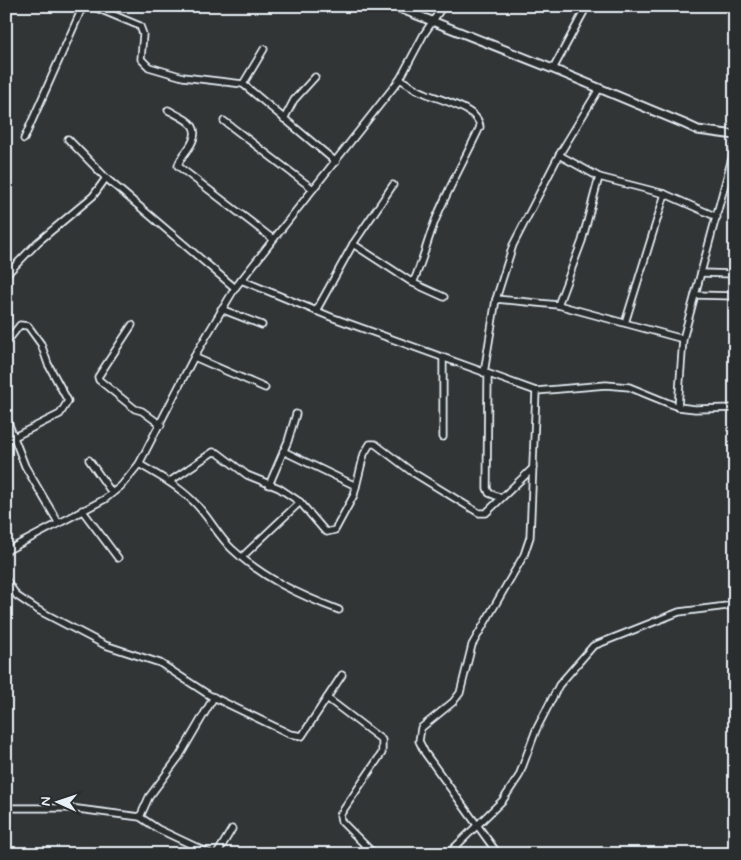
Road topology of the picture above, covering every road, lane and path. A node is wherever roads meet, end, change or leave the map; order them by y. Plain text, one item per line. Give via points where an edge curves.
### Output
1 (83, 6) edge
2 (92, 6) edge
3 (394, 6) edge
4 (443, 6) edge
5 (587, 6) edge
6 (433, 20) junction
7 (264, 49) dead end
8 (552, 68) junction
9 (315, 77) dead end
10 (400, 79) junction
11 (243, 84) junction
12 (599, 89) junction
13 (168, 110) dead end
14 (284, 119) junction
15 (224, 121) dead end
16 (735, 135) edge
17 (24, 139) dead end
18 (68, 139) dead end
19 (735, 147) edge
20 (559, 155) junction
21 (336, 162) junction
22 (599, 177) junction
23 (106, 178) junction
24 (392, 185) dead end
25 (313, 189) junction
26 (665, 194) junction
27 (717, 217) junction
28 (273, 239) junction
29 (353, 244) junction
30 (701, 273) junction
31 (735, 274) edge
32 (6, 275) edge
33 (241, 280) junction
34 (413, 283) junction
35 (235, 288) junction
36 (695, 295) junction
37 (735, 296) edge
38 (444, 297) dead end
39 (496, 299) junction
40 (558, 305) junction
41 (221, 309) junction
42 (316, 311) junction
43 (625, 323) junction
44 (132, 325) dead end
45 (262, 325) dead end
46 (684, 339) junction
47 (6, 343) edge
48 (194, 357) junction
49 (443, 358) junction
50 (486, 374) junction
51 (264, 388) dead end
52 (536, 391) junction
53 (678, 407) junction
54 (735, 408) edge
55 (296, 414) dead end
56 (6, 417) edge
57 (161, 425) junction
58 (14, 437) junction
59 (442, 437) dead end
60 (6, 441) edge
61 (283, 451) junction
62 (89, 460) dead end
63 (139, 464) junction
64 (533, 468) junction
65 (169, 482) junction
66 (269, 484) junction
67 (356, 486) junction
68 (112, 493) junction
69 (501, 498) junction
70 (300, 502) junction
71 (82, 510) junction
72 (58, 522) junction
73 (6, 551) edge
74 (242, 557) junction
75 (118, 558) dead end
76 (6, 580) edge
77 (735, 605) edge
78 (338, 610) dead end
79 (342, 675) dead end
80 (214, 697) junction
81 (326, 698) junction
82 (6, 808) edge
83 (140, 817) junction
84 (476, 826) junction
85 (232, 829) dead end
86 (210, 854) edge
87 (217, 854) edge
88 (374, 854) edge
89 (448, 854) edge
90 (498, 854) edge

1 - 17 street
2 - 11 street via 140,26 143,34 141,59 149,67 195,79
3 - 6 street
4 - 6 street
5 - 8 street
6 - 8 street
6 - 10 street
7 - 11 street
8 - 12 street
9 - 14 street via 294,100
10 - 21 street
10 - 34 street via 475,116 480,122 453,178
11 - 14 street
12 - 16 street via 698,130
12 - 20 street
13 - 28 street via 193,124 195,129 192,144 178,166
14 - 21 street
15 - 25 street
18 - 23 street
19 - 27 street
20 - 22 street
20 - 39 street via 513,245
21 - 25 street
22 - 26 street
22 - 40 street via 582,241
23 - 32 street via 93,196 38,242
23 - 35 street
24 - 29 street
25 - 28 street
26 - 27 street
26 - 43 street
27 - 30 street
28 - 33 street
29 - 34 street
29 - 42 street
30 - 31 street
30 - 36 street
33 - 35 street
33 - 42 street
34 - 38 street
35 - 41 street
36 - 37 street
36 - 46 street
39 - 40 street
39 - 50 street
40 - 43 street
41 - 45 street
41 - 48 street
42 - 49 street
43 - 46 street
44 - 57 street via 98,376 99,380
46 - 53 street
47 - 58 street via 20,325 28,326 41,344 68,401 60,414
48 - 51 street
48 - 57 street
49 - 50 street
49 - 59 street
50 - 52 street
50 - 69 street via 487,488 489,494
52 - 53 street via 606,385 629,387
52 - 64 street
53 - 54 street
55 - 61 street
56 - 58 street
57 - 63 street
58 - 60 street
58 - 72 street via 26,466
61 - 66 street
61 - 67 street
62 - 68 street
63 - 65 street
63 - 68 street
64 - 69 street
64 - 84 street via 530,537 524,555 472,645 460,693 421,728 419,741 425,753
65 - 66 street via 213,452 247,475
65 - 74 street via 194,502 216,532
66 - 70 street
67 - 69 street via 367,446 375,444 412,472 479,513 486,513
67 - 70 street via 332,532 324,530
68 - 71 street
70 - 74 street
71 - 72 street
71 - 75 street
72 - 73 street
74 - 78 street via 301,596
76 - 80 street via 18,596 38,610 105,645 160,663
77 - 84 street via 679,612 593,646 559,685 536,730 519,776 503,800
79 - 81 street
80 - 81 street via 290,734 302,736
80 - 83 street via 179,756 149,797
81 - 88 street via 382,740 382,753 340,815 341,821
82 - 83 street via 80,809
83 - 86 street
84 - 89 street
84 - 90 street
85 - 87 street

